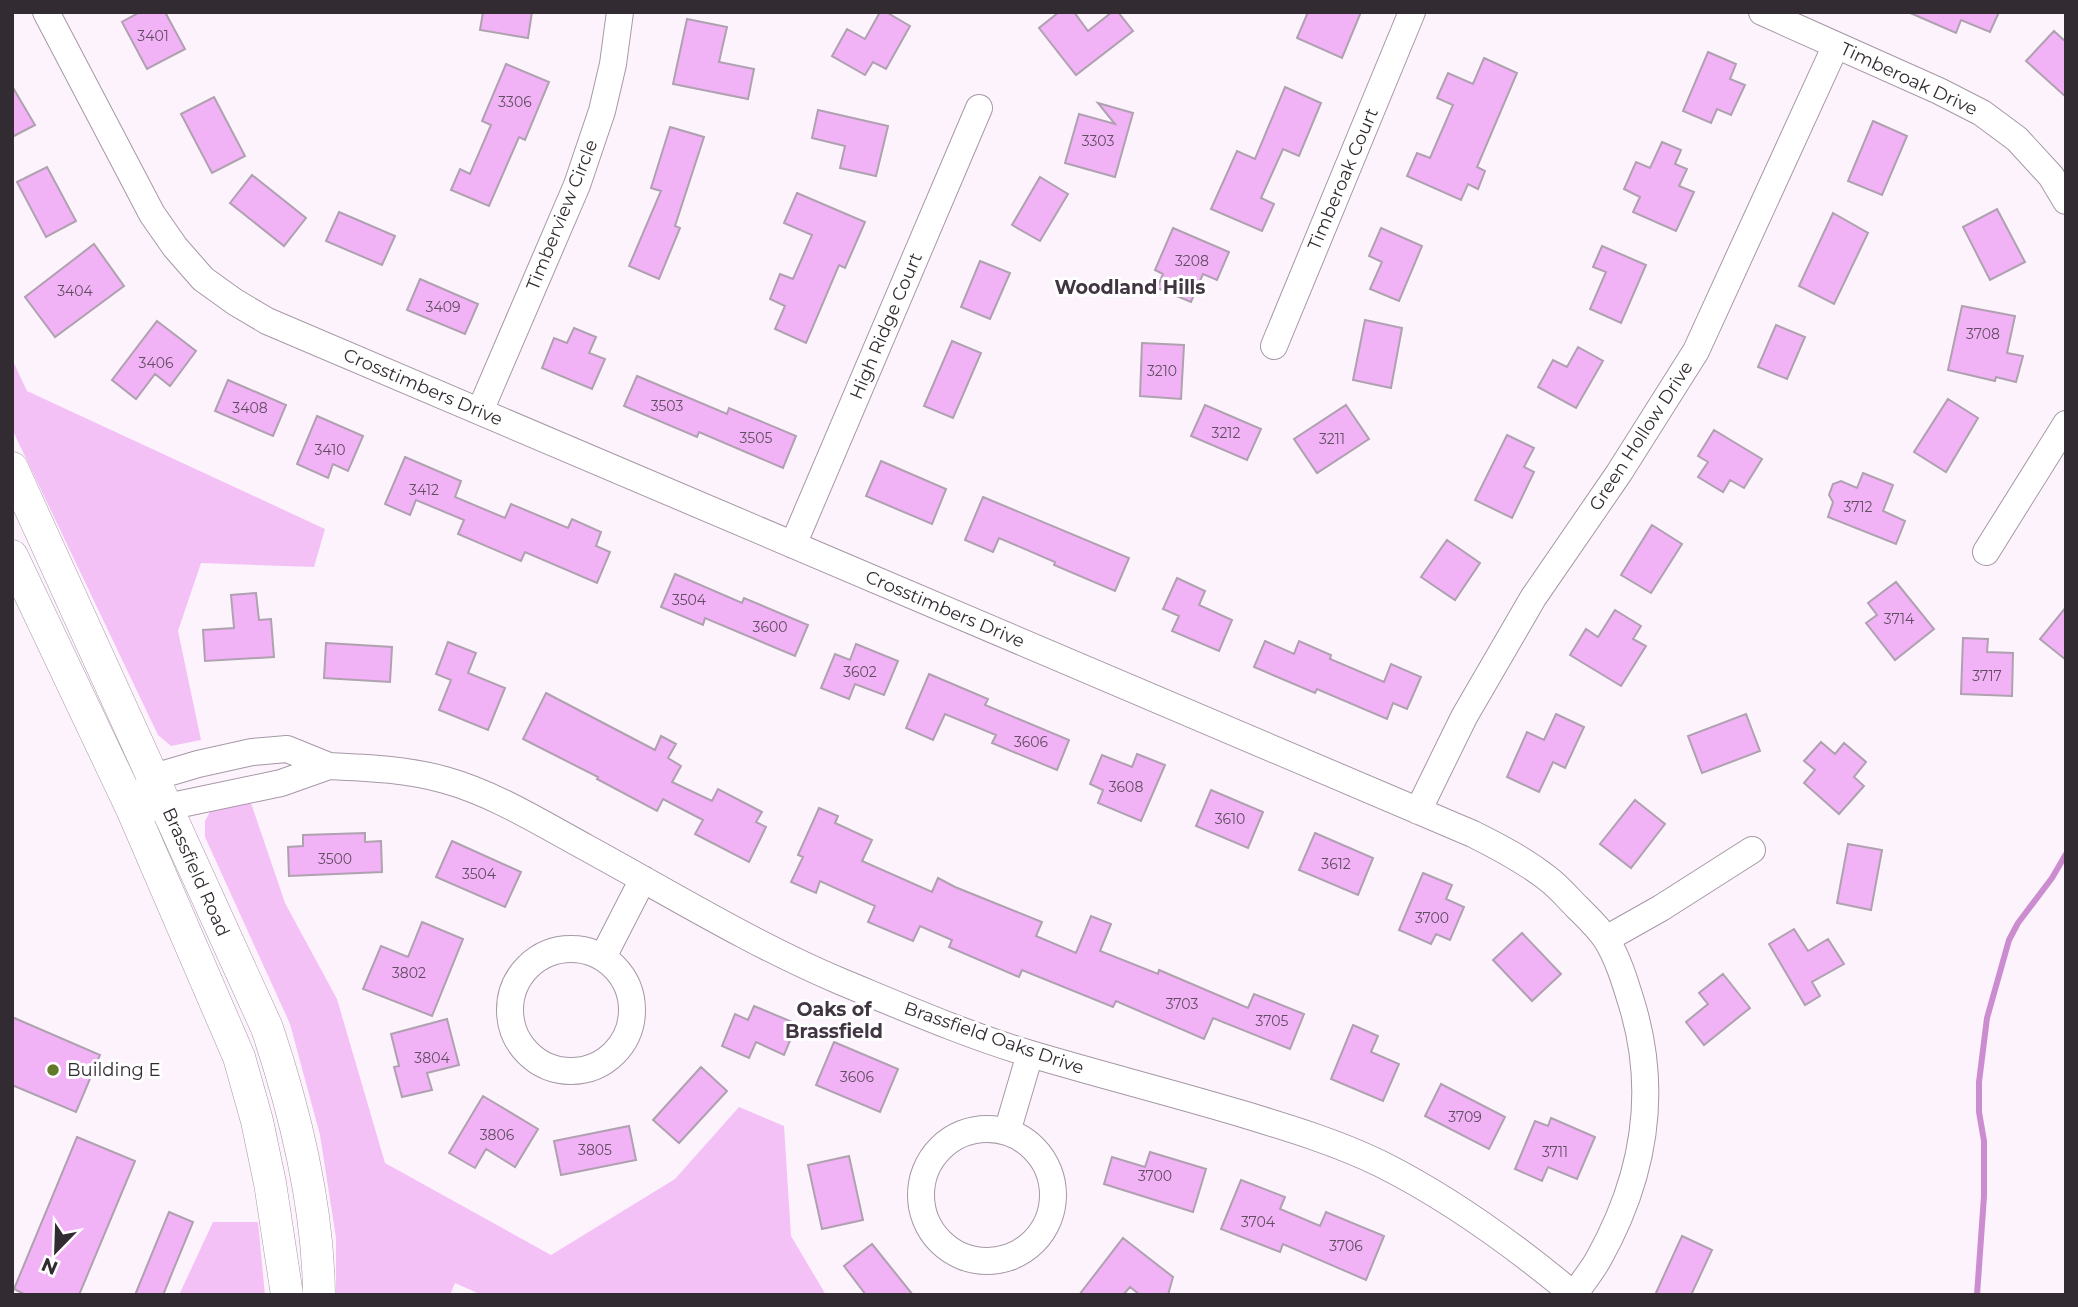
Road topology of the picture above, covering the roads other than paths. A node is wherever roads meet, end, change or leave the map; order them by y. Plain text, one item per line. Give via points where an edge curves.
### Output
1 (46, 12) edge
2 (620, 12) edge
3 (1412, 12) edge
4 (1762, 12) edge
5 (1836, 45) junction
6 (979, 108) dead end
7 (2066, 201) edge
8 (1274, 345) dead end
9 (480, 411) junction
10 (2066, 424) edge
11 (12, 468) edge
12 (793, 545) junction
13 (1986, 552) dead end
14 (12, 556) edge
15 (329, 766) junction
16 (154, 777) junction
17 (167, 807) junction
18 (132, 809) junction
19 (1418, 811) junction
20 (1752, 850) dead end
21 (643, 879) junction
22 (1606, 939) junction
23 (603, 957) junction
24 (1030, 1054) junction
25 (1007, 1132) junction
26 (287, 1295) edge
27 (319, 1295) edge
28 (1574, 1295) edge

1 - 9 street, Crosstimbers Drive via 152,214 203,279 267,321
2 - 9 street, Timberview Circle via 603,111 577,185
3 - 8 street, Timberoak Court
4 - 5 street, Timberoak Drive
5 - 7 street, Timberoak Drive via 1983,113 2017,139 2051,176
5 - 19 street, Green Hollow Drive via 1696,351 1534,598 1464,717
6 - 12 street, High Ridge Court
9 - 12 street, Crosstimbers Drive
10 - 13 street
11 - 16 street, Brassfield Road
12 - 19 street, Crosstimbers Drive
14 - 18 street, Brassfield Road
15 - 16 street, Brassfield Oaks Drive via 287,749 252,752
15 - 17 street, Brassfield Oaks Drive via 281,783
15 - 21 street, Brassfield Oaks Drive via 394,769 446,780 526,814
16 - 17 street, Brassfield Road
16 - 18 street
17 - 18 street, Brassfield Oaks Drive
17 - 27 street, Brassfield Road via 267,1028 288,1092 308,1179
18 - 26 street, Brassfield Road via 239,1057 270,1184
19 - 22 street, Crosstimbers Drive via 1510,853 1547,878
20 - 22 street
21 - 23 street
21 - 24 street, Brassfield Oaks Drive via 837,979
22 - 28 street, Crosstimbers Drive via 1626,982 1638,1024 1647,1081 1644,1122 1633,1181 1616,1225
23 - 23 street via 562,950 526,968 510,1006 515,1034 532,1056 569,1070 595,1066 625,1040 632,1014 628,988
24 - 25 street
24 - 28 street, Brassfield Oaks Drive via 1298,1131 1380,1164 1487,1227
25 - 25 street via 963,1133 930,1161 922,1182 921,1204 940,1243 959,1256 999,1261 1018,1254 1045,1227 1052,1209 1048,1171 1038,1154

